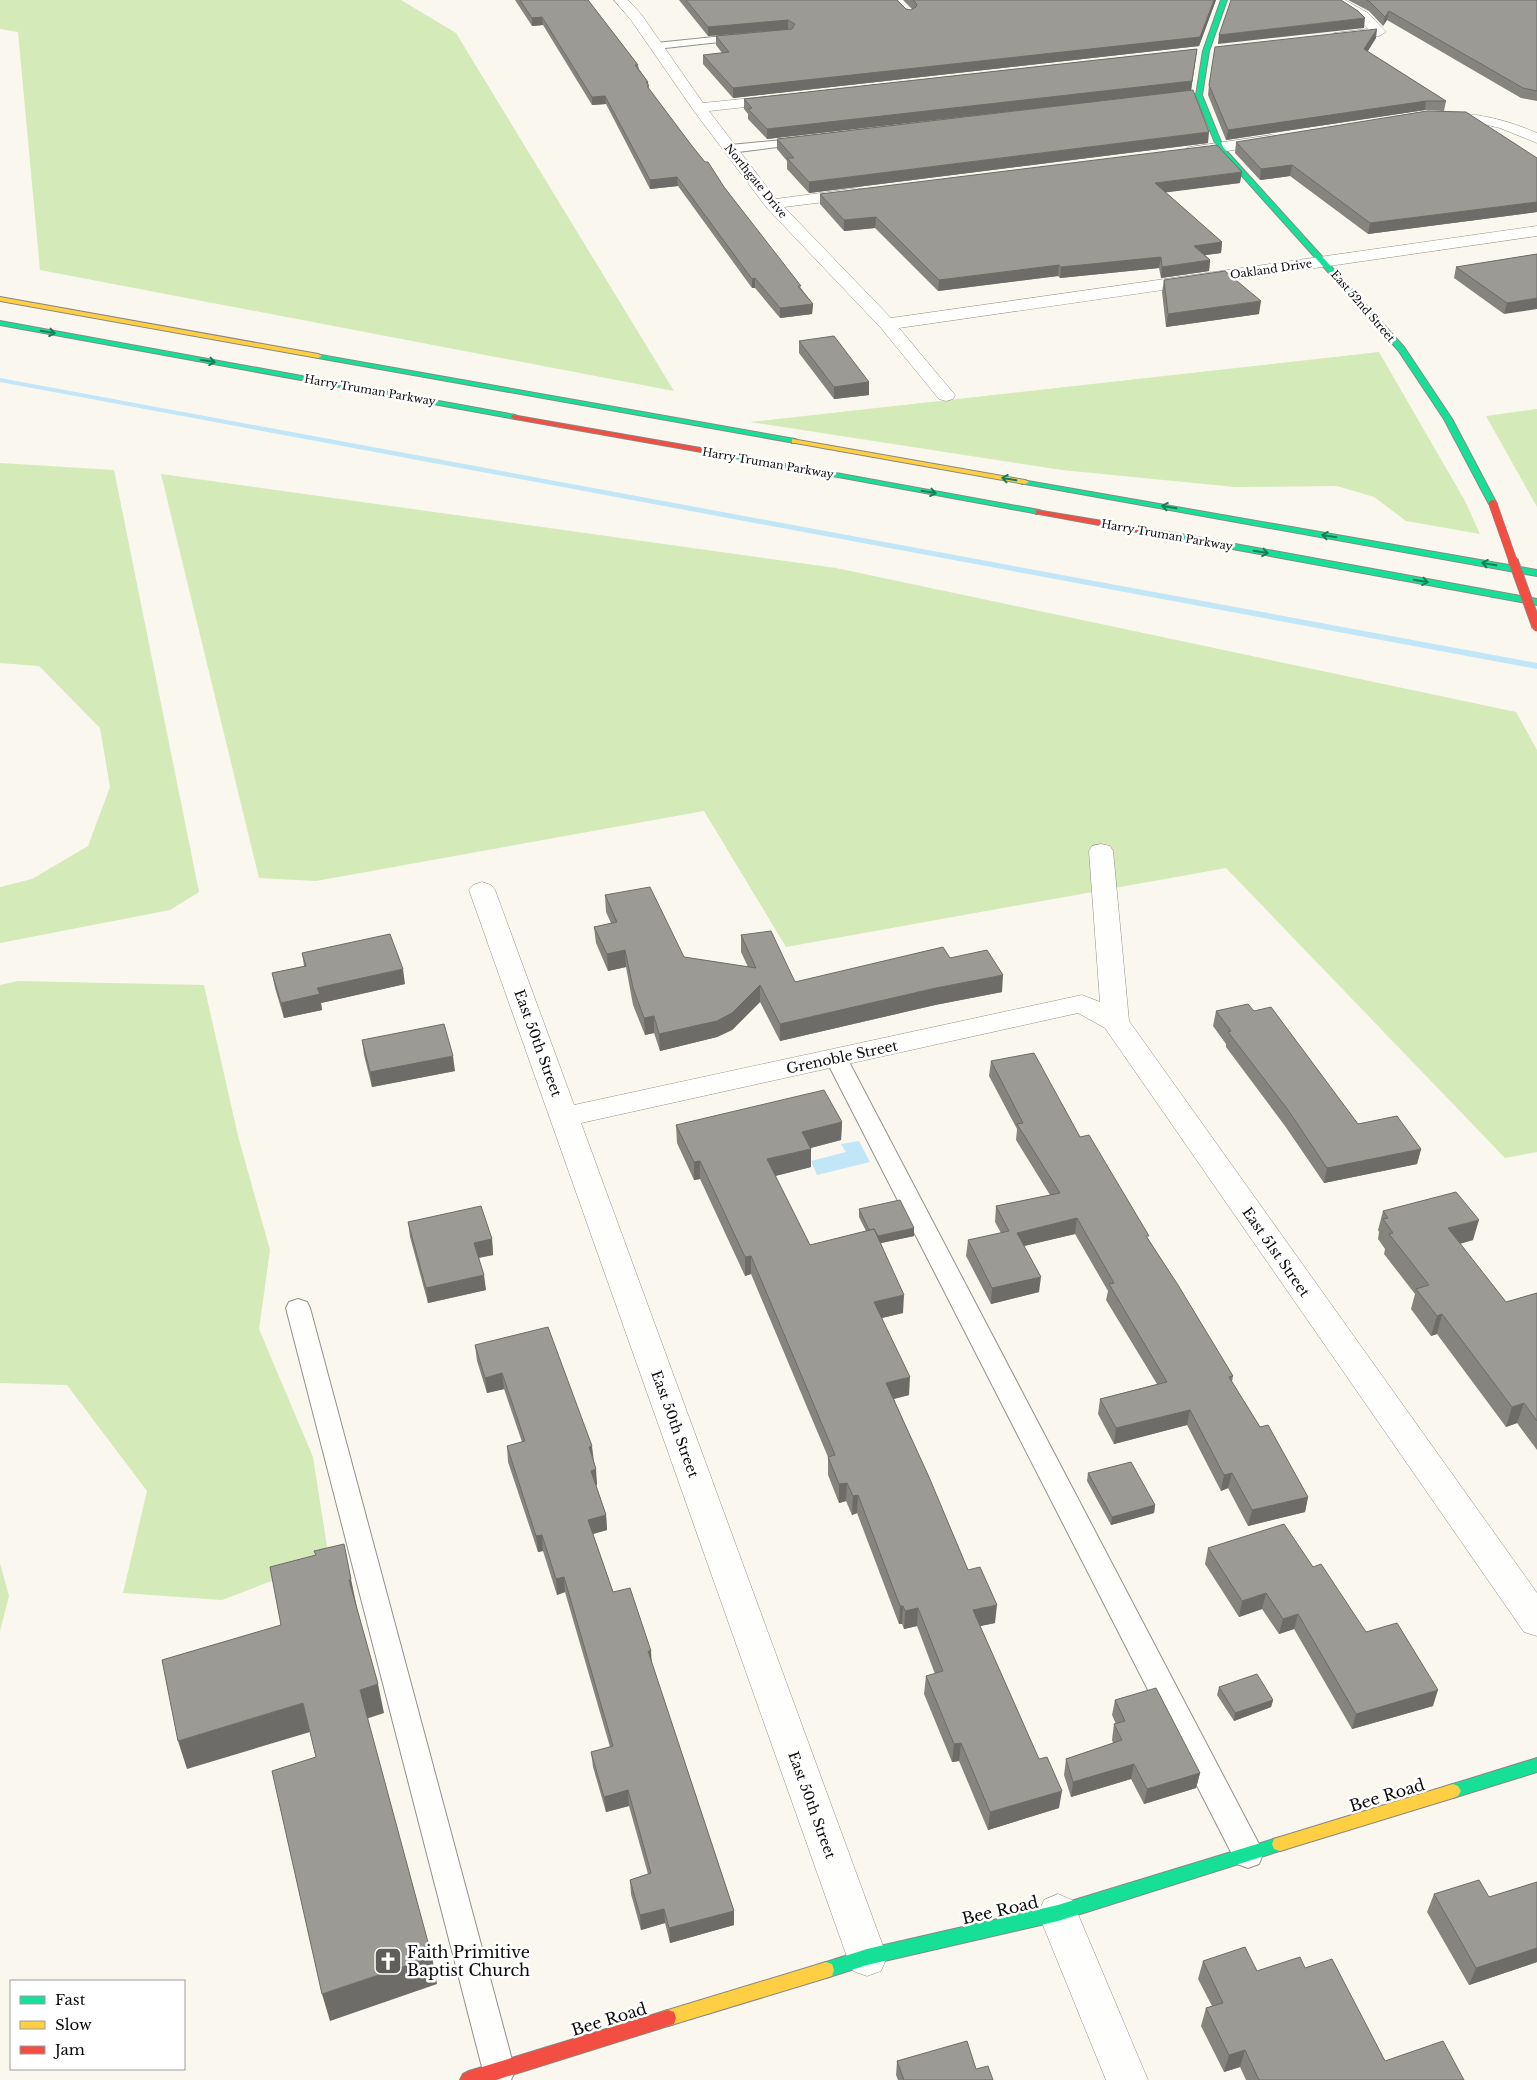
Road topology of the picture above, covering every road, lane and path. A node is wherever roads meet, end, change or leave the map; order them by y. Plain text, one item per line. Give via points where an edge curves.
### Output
1 (621, 0) edge
2 (1224, 0) edge
3 (1335, 0) edge
4 (756, 36) edge
5 (1321, 38) edge
6 (656, 46) junction
7 (1225, 49) edge
8 (1201, 52) junction
9 (798, 97) edge
10 (699, 108) junction
11 (1426, 116) edge
12 (1284, 138) edge
13 (1537, 138) edge
14 (818, 139) edge
15 (1220, 148) junction
16 (730, 149) junction
17 (1172, 154) edge
18 (870, 192) edge
19 (772, 204) junction
20 (1537, 231) edge
21 (1324, 261) junction
22 (0, 297) edge
23 (0, 323) edge
24 (886, 324) junction
25 (126, 358) dead end
26 (946, 395) dead end
27 (881, 483) junction
28 (1537, 573) edge
29 (1537, 602) edge
30 (1537, 626) edge
31 (1101, 851) dead end
32 (482, 890) dead end
33 (1115, 1022) junction
34 (836, 1058) junction
35 (565, 1117) junction
36 (298, 1308) dead end
37 (1537, 1621) edge
38 (1537, 1765) edge
39 (1248, 1854) junction
40 (1058, 1913) junction
41 (867, 1957) junction
42 (499, 2071) junction
43 (469, 2080) edge
44 (1127, 2080) edge

1 - 6 street, Northgate Drive
2 - 8 main road, East 52nd Street
3 - 5 street via 1363,16 1379,32
4 - 6 lane
6 - 10 street, Northgate Drive
7 - 8 street
8 - 15 main road, East 52nd Street via 1194,95
9 - 10 street
10 - 16 street, Northgate Drive
11 - 13 street via 1471,117 1505,125
12 - 15 street
14 - 16 lane
15 - 17 street
15 - 21 main road, East 52nd Street
16 - 19 street, Northgate Drive
18 - 19 street
19 - 24 street, Northgate Drive
20 - 21 street, Oakland Drive
21 - 24 street, Oakland Drive
21 - 30 main road, East 52nd Street, bridge via 1401,349 1448,418 1494,504
28 -> 22 main road, Harry Truman Parkway
23 -> 27 main road, Harry Truman Parkway
24 - 26 street, Northgate Drive
25 - 27 main road
27 -> 29 main road, Harry Truman Parkway
31 - 33 street
32 - 35 street, East 50th Street
33 - 34 street, Grenoble Street via 1082,1004
33 - 37 street, East 51st Street
34 - 35 street, Grenoble Street
34 - 39 lane
35 - 41 street, East 50th Street
36 - 42 lane
38 - 39 main road, Bee Road
39 - 40 main road, Bee Road
40 - 41 main road, Bee Road
40 - 44 street
41 - 42 main road, Bee Road
42 - 43 main road, Bee Road

